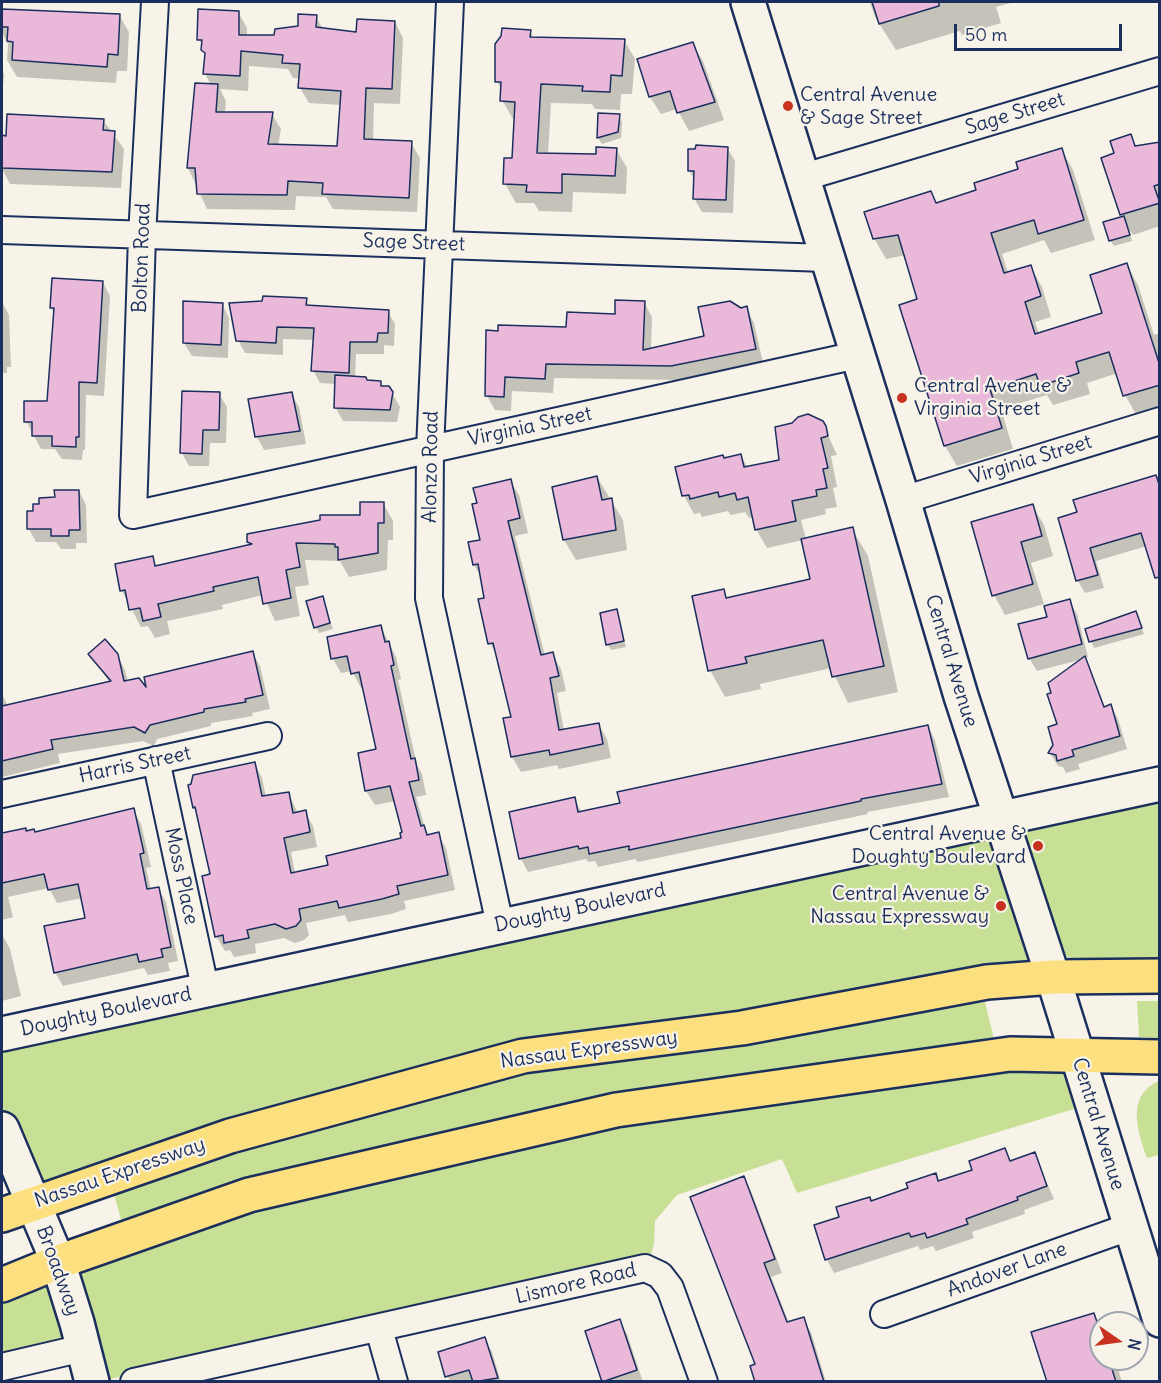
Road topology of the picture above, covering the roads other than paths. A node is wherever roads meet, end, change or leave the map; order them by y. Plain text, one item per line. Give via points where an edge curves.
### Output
1 (155, 2) edge
2 (450, 2) edge
3 (748, 2) edge
4 (1160, 70) edge
5 (801, 178) junction
6 (2, 230) edge
7 (142, 236) junction
8 (438, 243) junction
9 (826, 258) junction
10 (857, 355) junction
11 (1160, 421) edge
12 (430, 449) junction
13 (903, 500) junction
14 (133, 515) joint
15 (268, 736) dead end
16 (156, 760) junction
17 (1160, 784) edge
18 (2, 794) edge
19 (1000, 817) junction
20 (500, 926) junction
21 (1160, 976) edge
22 (1053, 977) junction
23 (206, 992) junction
24 (2, 1034) edge
25 (1078, 1056) junction
26 (1160, 1056) edge
27 (2, 1129) edge
28 (33, 1202) junction
29 (2, 1215) edge
30 (1129, 1227) junction
31 (57, 1262) junction
32 (2, 1285) edge
33 (884, 1314) dead end
34 (1160, 1320) edge
35 (379, 1329) junction
36 (84, 1348) junction
37 (2, 1367) edge
38 (92, 1382) edge
39 (134, 1382) edge
40 (394, 1382) edge
41 (704, 1382) edge

1 - 7 street, Bolton Road
2 - 8 street, Alonzo Road
3 - 5 main road, Central Avenue
4 - 5 street, Sage Street
5 - 9 main road, Central Avenue
6 - 7 street, Sage Street
7 - 8 street, Sage Street
7 - 14 street, Bolton Road
8 - 9 street, Sage Street
8 - 12 street, Alonzo Road
9 - 10 main road, Central Avenue
10 - 12 street, Virginia Street
10 - 13 main road, Central Avenue
11 - 13 street, Virginia Street
12 - 14 street, Virginia Street
12 - 20 street, Alonzo Road via 429,598
13 - 19 main road, Central Avenue
15 - 16 street, Harris Street
16 - 18 street, Harris Street
16 - 23 street, Moss Place
17 - 19 main road, Doughty Boulevard
19 - 20 main road, Doughty Boulevard
19 - 22 main road, Central Avenue
20 - 23 main road, Doughty Boulevard
21 - 22 highway, Nassau Expressway
22 - 25 main road, Central Avenue
22 - 28 highway, Nassau Expressway via 987,982 742,1028 523,1056 230,1136
23 - 24 main road, Doughty Boulevard
25 - 26 highway
25 - 30 main road, Central Avenue
25 - 31 highway via 1010,1054 616,1110 249,1196
27 - 28 main road, Broadway
28 - 29 highway, Nassau Expressway
28 - 31 main road, Broadway
30 - 33 street, Andover Lane
30 - 34 main road, Central Avenue
31 - 32 highway
31 - 36 main road, Broadway
35 - 39 street
35 - 40 street
35 - 41 street, Lismore Road via 645,1268 660,1275 670,1288
36 - 37 street
36 - 38 main road, Broadway

